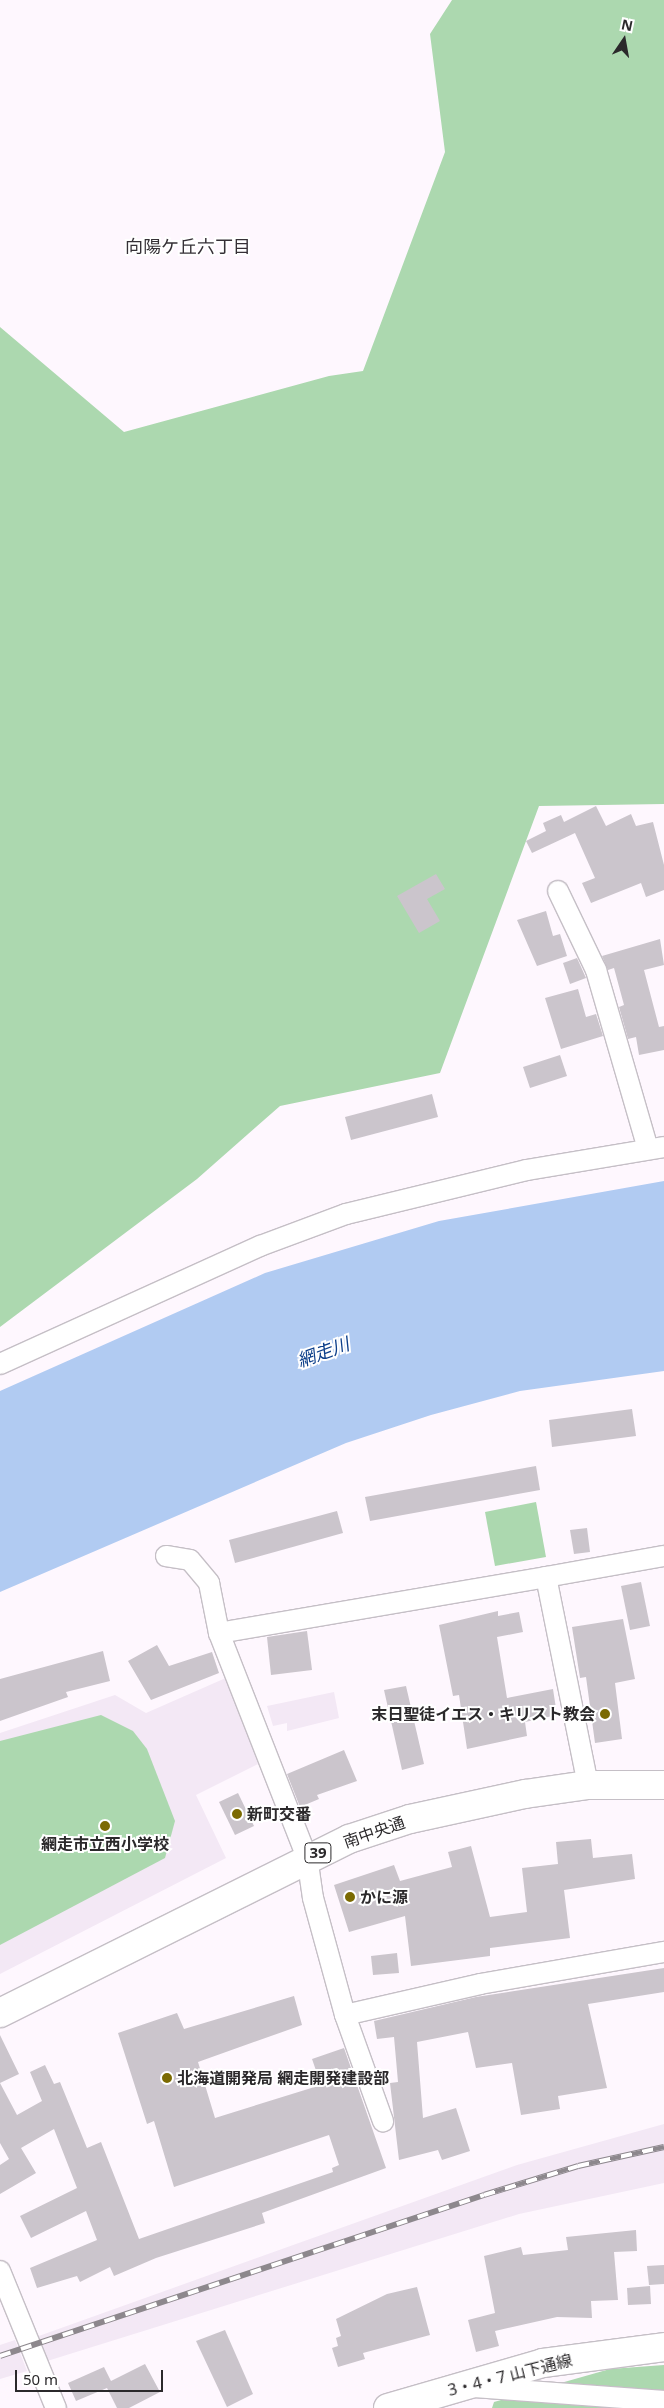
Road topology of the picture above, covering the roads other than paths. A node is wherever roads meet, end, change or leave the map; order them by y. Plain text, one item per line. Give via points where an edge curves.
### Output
1 (558, 891) dead end
2 (656, 1148) edge
3 (0, 1364) edge
4 (166, 1556) dead end
5 (664, 1556) edge
6 (546, 1577) junction
7 (219, 1633) junction
8 (588, 1785) junction
9 (664, 1785) edge
10 (307, 1857) junction
11 (664, 1952) edge
12 (0, 2013) edge
13 (345, 2015) junction
14 (383, 2121) dead end
15 (0, 2271) edge
16 (664, 2346) edge
17 (460, 2386) junction
18 (664, 2402) edge
19 (56, 2408) edge
20 (388, 2408) edge

1 - 2 street via 596,970
2 - 3 street via 527,1170 346,1214 260,1246
4 - 7 street via 190,1560 201,1569 209,1584
5 - 6 street
6 - 7 street
6 - 8 street
7 - 10 street
8 - 9 main road, 南中央通 / 39
8 - 10 main road, 南中央通 / 39 via 525,1794 410,1819
10 - 12 main road, 南中央通 / 39
10 - 13 street via 313,1898
11 - 13 street via 480,1984
13 - 14 street
15 - 19 street
16 - 17 main road, 3・4・7 山下通線 via 543,2363
17 - 18 street
17 - 20 main road, 3・4・7 山下通線

